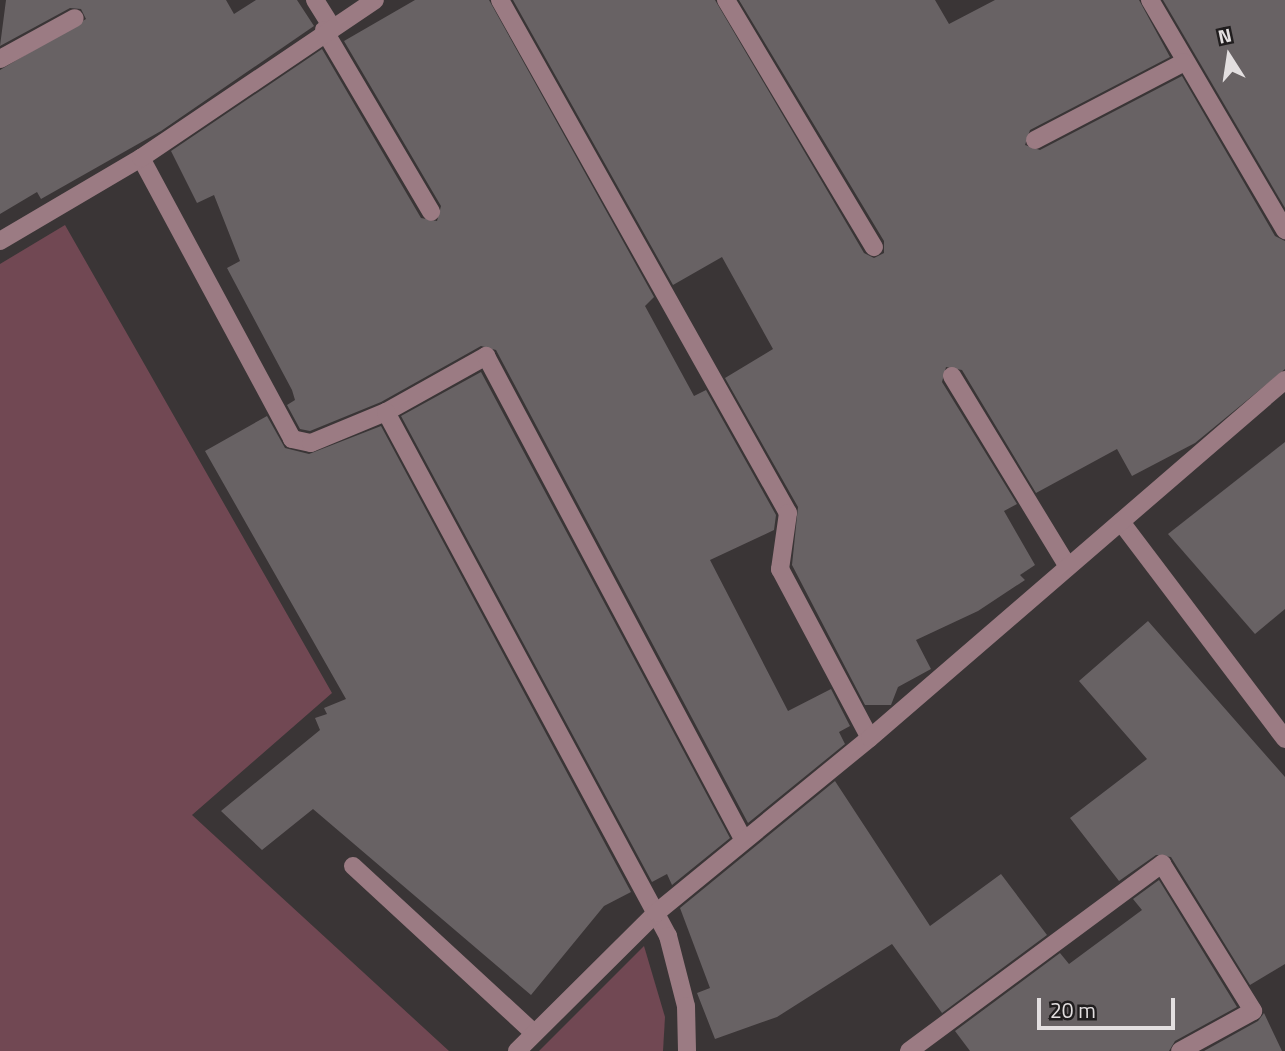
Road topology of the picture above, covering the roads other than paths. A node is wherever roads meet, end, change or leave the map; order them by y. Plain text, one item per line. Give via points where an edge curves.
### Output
1 (315, 0) edge
2 (375, 0) edge
3 (500, 0) edge
4 (726, 0) edge
5 (1150, 0) edge
6 (75, 18) dead end
7 (327, 27) junction
8 (0, 59) edge
9 (1184, 62) junction
10 (1035, 140) dead end
11 (141, 158) junction
12 (431, 212) dead end
13 (1285, 230) edge
14 (0, 242) edge
15 (874, 247) dead end
16 (952, 376) dead end
17 (1285, 380) edge
18 (386, 412) junction
19 (1121, 522) junction
20 (1068, 567) junction
21 (870, 738) junction
22 (1285, 739) edge
23 (743, 839) junction
24 (353, 866) dead end
25 (656, 913) junction
26 (534, 1033) junction
27 (517, 1051) edge
28 (687, 1051) edge
29 (909, 1051) edge
30 (1180, 1051) edge

1 - 7 street
2 - 7 street
3 - 21 street via 788,513 780,569
4 - 15 street
5 - 9 street
6 - 8 street
7 - 11 street
7 - 12 street
9 - 10 street
9 - 13 street
11 - 14 street
11 - 18 street via 292,439 310,443
16 - 20 street
17 - 19 street
18 - 23 street via 486,356
18 - 25 street
19 - 20 street
19 - 22 street
20 - 21 street
21 - 23 street
23 - 25 street
24 - 26 street
25 - 26 street
25 - 28 street via 686,1006
26 - 27 street
29 - 30 street via 1163,864 1253,1011

